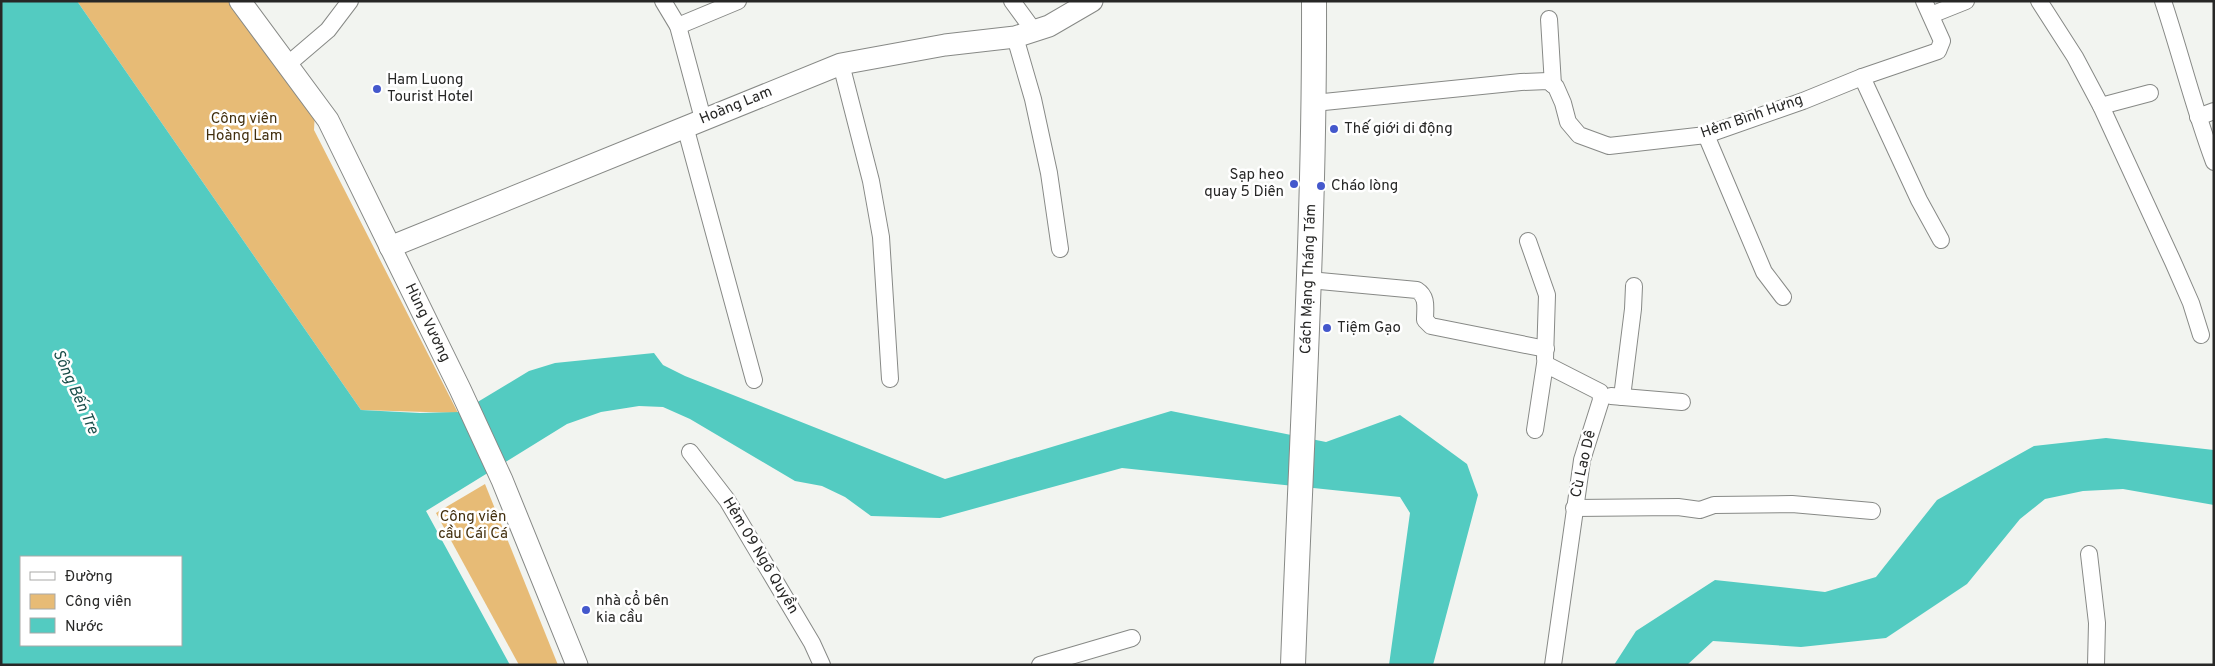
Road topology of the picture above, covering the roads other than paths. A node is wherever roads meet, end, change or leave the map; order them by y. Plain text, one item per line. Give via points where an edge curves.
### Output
1 (240, 1) edge
2 (350, 1) edge
3 (663, 1) edge
4 (738, 1) edge
5 (1012, 1) edge
6 (1092, 1) edge
7 (1314, 1) edge
8 (1966, 1) edge
9 (2039, 1) edge
10 (2163, 1) edge
11 (1927, 8) edge
12 (1549, 19) dead end
13 (678, 26) junction
14 (1024, 34) junction
15 (841, 64) junction
16 (287, 65) junction
17 (1862, 77) junction
18 (1553, 84) junction
19 (2150, 93) dead end
20 (1314, 103) junction
21 (2101, 106) junction
22 (2214, 111) edge
23 (2198, 117) junction
24 (694, 123) junction
25 (1706, 135) junction
26 (2214, 162) edge
27 (1941, 240) dead end
28 (1528, 241) dead end
29 (390, 247) junction
30 (1060, 249) dead end
31 (1309, 280) junction
32 (1634, 286) dead end
33 (1783, 296) dead end
34 (2202, 335) dead end
35 (1545, 356) junction
36 (890, 379) dead end
37 (754, 380) dead end
38 (1602, 395) junction
39 (1622, 397) junction
40 (1682, 402) dead end
41 (1535, 430) dead end
42 (690, 452) dead end
43 (1574, 508) junction
44 (1872, 511) dead end
45 (2090, 554) dead end
46 (1132, 638) dead end
47 (577, 665) edge
48 (822, 665) edge
49 (1040, 665) edge
50 (1294, 665) edge
51 (1553, 665) edge
52 (2096, 665) edge

1 - 16 street, Hùng Vương
2 - 16 street via 328,30
3 - 13 street
4 - 13 street
5 - 14 street
6 - 14 street, Hoàng Lam via 1049,26
7 - 20 main road, Cách Mạng Tháng Tám
8 - 11 street
9 - 21 street via 2075,57
10 - 23 street
11 - 17 street, Hẻm Bình Hưng via 1942,41 1938,51
12 - 18 street
13 - 24 street
14 - 15 street, Hoàng Lam
14 - 30 street
15 - 24 street, Hoàng Lam
15 - 36 street via 871,181 881,237
16 - 29 street, Hùng Vương via 328,120
17 - 25 street, Hẻm Bình Hưng
17 - 27 street
18 - 20 street via 1548,81 1521,82
18 - 25 street, Hẻm Bình Hưng via 1568,122 1579,135 1609,146
19 - 21 street
20 - 31 main road, Cách Mạng Tháng Tám
21 - 34 street via 2173,262
22 - 23 street
23 - 26 street
24 - 29 street, Hoàng Lam
24 - 37 street
25 - 33 street via 1764,272
28 - 35 street via 1547,295
29 - 47 street, Hùng Vương via 502,480
31 - 35 street via 1417,290 1425,299 1425,320 1431,326
31 - 50 main road, Cách Mạng Tháng Tám
32 - 39 street via 1634,310
35 - 38 street
35 - 41 street
38 - 39 street
38 - 43 street, Cù Lao Dê via 1582,460
39 - 40 street
42 - 48 street, Hẻm 09 Ngô Quyền via 727,500
43 - 44 street via 1678,507 1700,510 1723,504 1792,504
43 - 51 street, Cù Lao Dê
45 - 52 street via 2097,623
46 - 49 street

